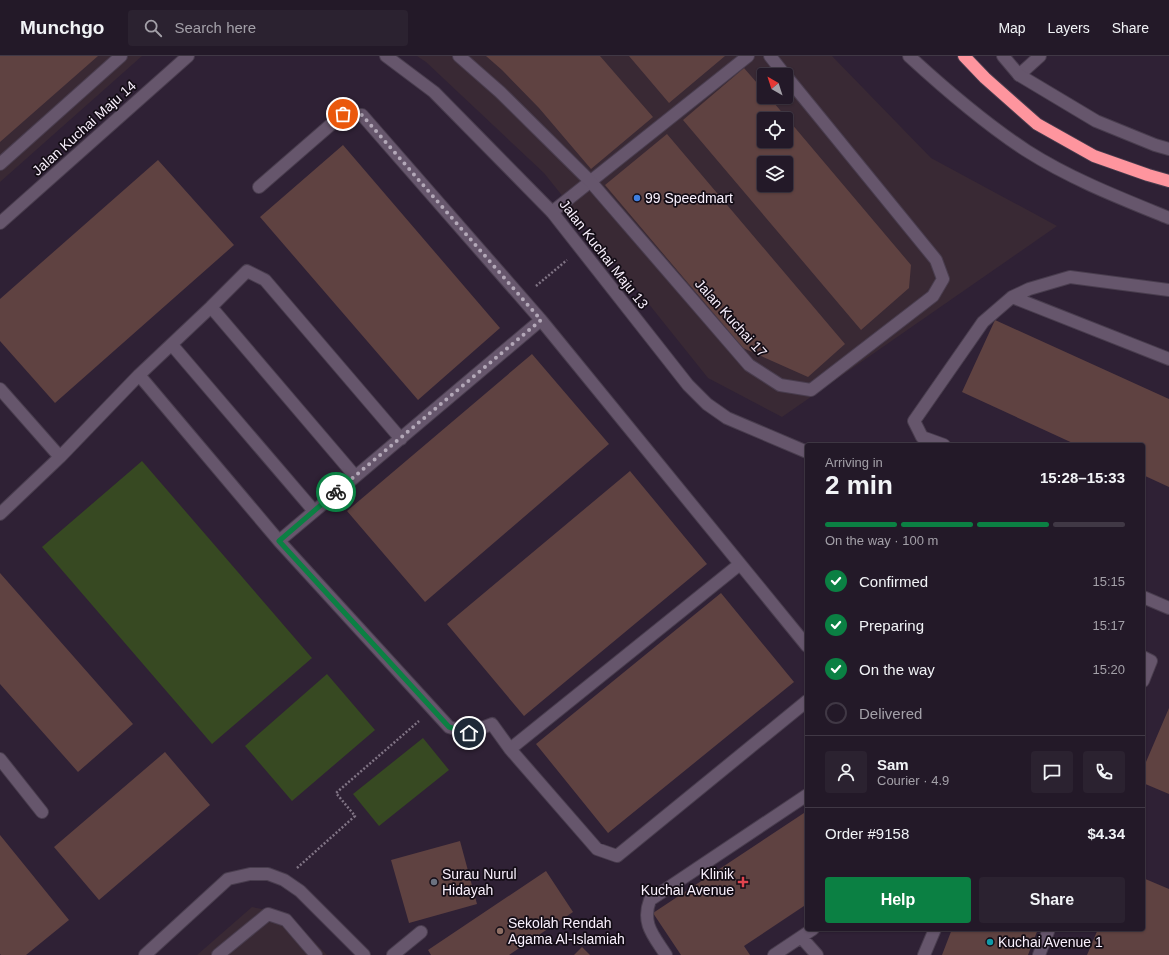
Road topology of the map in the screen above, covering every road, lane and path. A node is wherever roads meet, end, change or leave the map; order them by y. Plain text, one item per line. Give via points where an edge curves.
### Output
1 (121, 56) edge
2 (187, 56) edge
3 (386, 56) edge
4 (459, 56) edge
5 (748, 56) edge
6 (770, 56) edge
7 (908, 56) edge
8 (964, 56) edge
9 (991, 56) edge
10 (1003, 56) edge
11 (1040, 56) edge
12 (780, 68) edge
13 (1019, 75) junction
14 (793, 84) edge
15 (1169, 149) edge
16 (0, 164) edge
17 (590, 181) junction
18 (1169, 181) edge
19 (258, 187) dead end
20 (552, 212) junction
21 (1169, 218) edge
22 (0, 223) edge
23 (581, 249) junction
24 (1169, 290) edge
25 (521, 297) junction
26 (1012, 297) junction
27 (211, 307) junction
28 (541, 320) junction
29 (172, 344) junction
30 (1169, 359) edge
31 (139, 375) junction
32 (0, 389) edge
33 (401, 439) junction
34 (938, 443) edge
35 (805, 451) edge
36 (60, 457) junction
37 (356, 476) junction
38 (314, 511) junction
39 (0, 514) edge
40 (279, 541) junction
41 (740, 564) junction
42 (1145, 598) edge
43 (1169, 608) edge
44 (805, 644) edge
45 (1147, 659) edge
46 (1145, 670) edge
47 (805, 703) edge
48 (433, 709) junction
49 (510, 749) junction
50 (0, 759) edge
51 (805, 796) edge
52 (42, 812) dead end
53 (284, 880) junction
54 (810, 931) edge
55 (934, 931) edge
56 (1048, 931) edge
57 (421, 932) dead end
58 (801, 937) junction
59 (145, 955) edge
60 (218, 955) edge
61 (316, 955) edge
62 (364, 955) edge
63 (393, 955) edge
64 (666, 955) edge
65 (774, 955) edge
66 (817, 955) edge
67 (924, 955) edge
68 (1039, 955) edge

1 - 16 street
2 - 22 street, Jalan Kuchai Maju 14
3 - 20 street, Jalan Kuchai Maju 13 via 434,92
4 - 17 street, Jalan Kuchai 17 via 500,92
5 - 17 street
6 - 12 street, Jalan Kuchai 17
7 - 21 street via 965,107 1027,151 1075,178
8 - 18 highway via 1037,124 1094,156
9 - 13 street
10 - 13 street
11 - 13 street
13 - 15 street via 1096,121
14 - 17 street, Jalan Kuchai 17 via 936,260 943,279 933,296 811,390 780,385 749,365
17 - 20 street
19 - 25 street via 343,114 362,115
20 - 23 street, Jalan Kuchai Maju 13
23 - 25 path
23 - 35 street, Jalan Kuchai Maju 13 via 688,385 708,404 727,418
24 - 26 street via 1070,277 1029,289
25 - 28 street
26 - 30 street
26 - 34 street via 983,322 914,421 922,437
27 - 29 street
27 - 33 street via 247,271 264,280
27 - 37 street
28 - 33 street
28 - 41 street
29 - 31 street
29 - 38 street
31 - 36 street
31 - 40 street
32 - 36 street
33 - 37 street
36 - 39 street
37 - 38 street
38 - 40 street
40 - 48 street
41 - 44 street
41 - 49 street
42 - 43 street
45 - 46 street
47 - 49 street via 617,856 598,849
48 - 49 street via 449,727 469,733 492,724
48 - 53 path via 336,793 355,816
50 - 52 street
51 - 64 street via 650,900 646,910 648,925
53 - 59 street via 268,874 250,874 228,879
53 - 62 street via 300,891
54 - 58 street
55 - 67 street
56 - 68 street
57 - 63 street
58 - 65 street
58 - 66 street
60 - 61 street via 268,914 286,920

